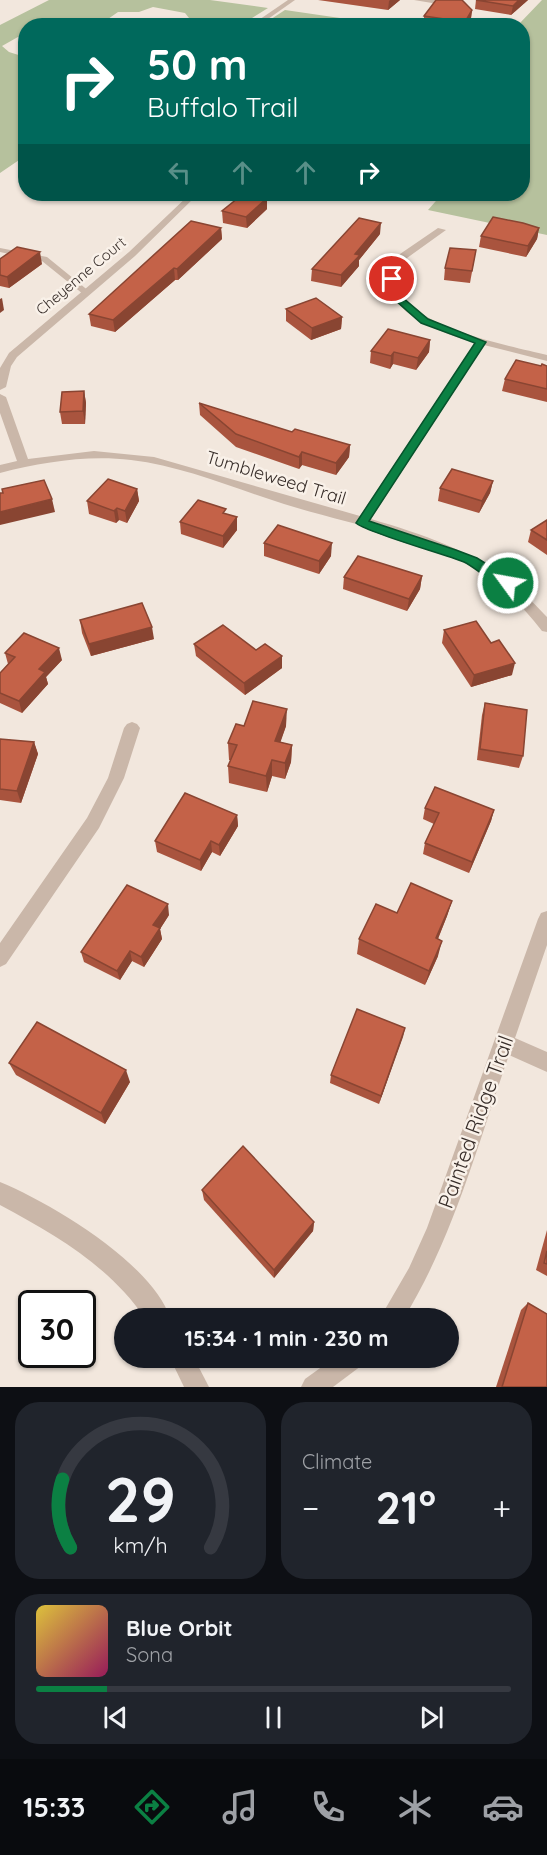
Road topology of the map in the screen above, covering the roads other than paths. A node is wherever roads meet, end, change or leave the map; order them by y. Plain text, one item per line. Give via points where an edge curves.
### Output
1 (292, 0) edge
2 (417, 0) edge
3 (459, 4) edge
4 (265, 18) edge
5 (187, 201) edge
6 (441, 230) dead end
7 (0, 250) edge
8 (86, 292) junction
9 (481, 342) junction
10 (547, 358) edge
11 (0, 387) edge
12 (0, 397) edge
13 (24, 463) junction
14 (0, 469) edge
15 (362, 523) junction
16 (547, 627) edge
17 (132, 728) dead end
18 (547, 919) edge
19 (0, 958) edge
20 (504, 1043) junction
21 (547, 1062) edge
22 (0, 1193) edge
23 (152, 1308) edge
24 (396, 1308) edge
25 (187, 1368) edge
26 (339, 1368) edge
27 (197, 1387) edge
28 (313, 1387) edge

1 - 4 street
2 - 3 street
5 - 8 street, Cheyenne Court
6 - 9 street via 400,259 392,279 398,298 424,321
7 - 8 lane via 44,259
8 - 11 street, Cheyenne Court via 13,355
9 - 10 street
9 - 15 street
12 - 13 street
13 - 14 street, Tumbleweed Trail
13 - 15 street, Tumbleweed Trail via 68,456 139,458
15 - 16 street, Tumbleweed Trail via 472,561 523,596
17 - 19 street via 116,778 93,823
18 - 20 street, Painted Ridge Trail
20 - 21 street
20 - 24 street, Painted Ridge Trail via 437,1231 417,1276
22 - 23 street via 60,1226 101,1256 133,1283
25 - 27 street
26 - 28 street

